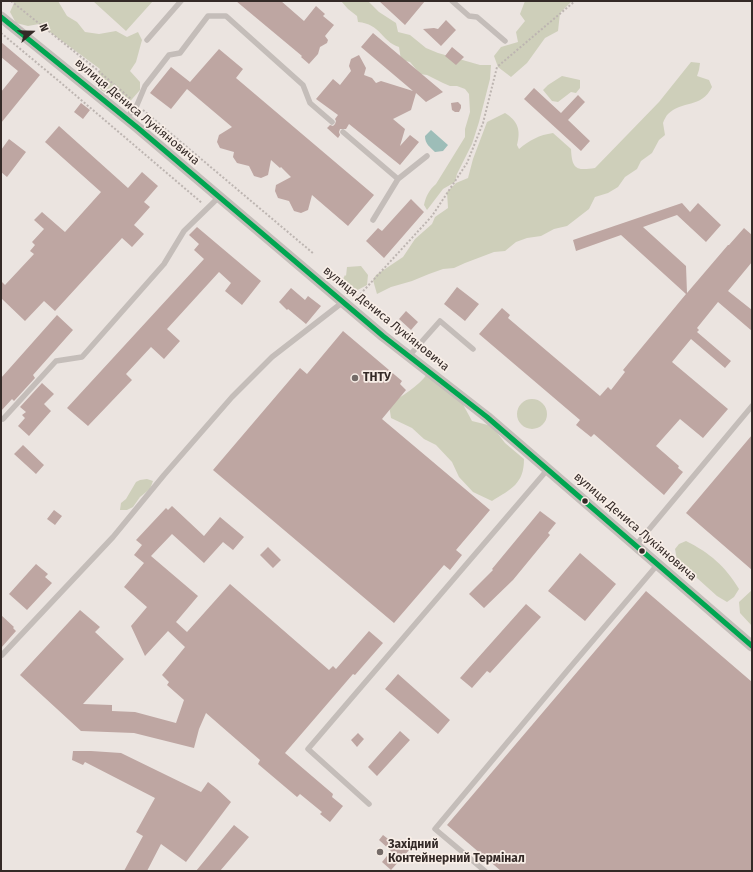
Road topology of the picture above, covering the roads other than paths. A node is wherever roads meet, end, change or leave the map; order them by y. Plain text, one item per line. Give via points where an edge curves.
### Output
1 (180, 1) edge
2 (452, 1) edge
3 (1, 17) edge
4 (147, 40) dead end
5 (505, 41) dead end
6 (126, 119) junction
7 (332, 122) dead end
8 (343, 132) dead end
9 (427, 156) dead end
10 (398, 179) junction
11 (219, 197) junction
12 (373, 220) dead end
13 (346, 304) junction
14 (472, 349) dead end
15 (409, 356) junction
16 (752, 406) edge
17 (3, 419) dead end
18 (548, 469) junction
19 (636, 545) junction
20 (658, 564) junction
21 (752, 646) edge
22 (2, 655) dead end
23 (369, 804) dead end
24 (485, 871) edge

1 - 4 lane
2 - 5 lane via 469,16 477,17
3 - 6 street, вулиця Дениса Лукіяновича
6 - 7 lane via 138,105 145,86 169,55 180,54 208,16 226,16 303,85 310,103
6 - 11 street, вулиця Дениса Лукіяновича
8 - 10 lane
9 - 10 lane
10 - 12 lane
11 - 13 street, вулиця Дениса Лукіяновича
11 - 17 lane via 184,231 164,264 82,357 56,361
13 - 15 street, вулиця Дениса Лукіяновича
13 - 22 lane via 272,357 232,397 113,537
14 - 15 lane via 440,321
15 - 18 street, вулиця Дениса Лукіяновича
16 - 19 lane
18 - 19 street, вулиця Дениса Лукіяновича
18 - 23 lane via 308,749
19 - 20 street, вулиця Дениса Лукіяновича
20 - 21 street, вулиця Дениса Лукіяновича
20 - 24 lane via 435,829

